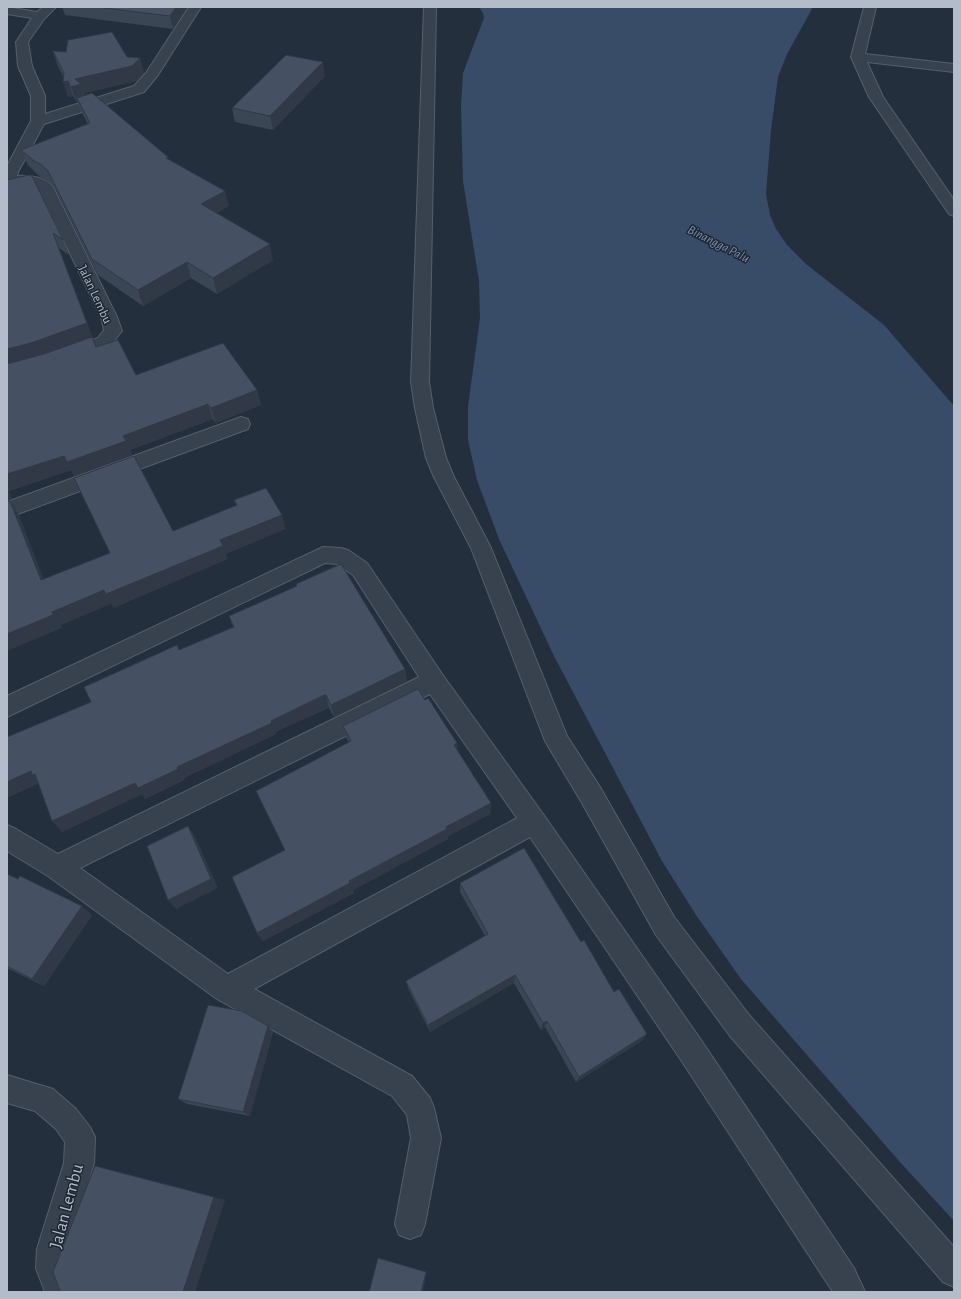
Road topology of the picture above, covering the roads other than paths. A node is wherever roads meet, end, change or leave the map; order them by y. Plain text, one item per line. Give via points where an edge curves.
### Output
1 (195, 7) edge
2 (430, 7) edge
3 (870, 7) edge
4 (7, 10) edge
5 (45, 11) edge
6 (858, 57) junction
7 (954, 68) edge
8 (38, 122) junction
9 (8, 182) edge
10 (954, 211) edge
11 (52, 361) edge
12 (241, 424) dead end
13 (7, 510) edge
14 (434, 681) junction
15 (7, 707) edge
16 (534, 822) junction
17 (7, 836) edge
18 (58, 867) junction
19 (227, 989) junction
20 (7, 1089) edge
21 (410, 1224) dead end
22 (954, 1271) edge
23 (61, 1292) edge
24 (849, 1292) edge

1 - 8 street via 151,76 139,89
2 - 22 street via 420,382 424,408 441,471 481,548 557,741 591,795 665,926 740,1026
3 - 6 street
4 - 5 street
5 - 8 street via 22,42 25,66 38,96
6 - 7 street
6 - 10 street via 876,97
8 - 9 street
9 - 11 street, Jalan Lembu via 36,181 44,187 109,318 113,331 104,342
12 - 13 street
14 - 15 street via 360,569 341,556 332,554 323,555
14 - 16 street
14 - 18 street
16 - 19 street
16 - 24 street via 691,1050 830,1259
17 - 18 street
18 - 19 street
19 - 21 street via 402,1086 412,1096 420,1108 426,1138
20 - 23 street, Jalan Lembu via 43,1099 66,1119 80,1137 79,1163 53,1249 52,1268

